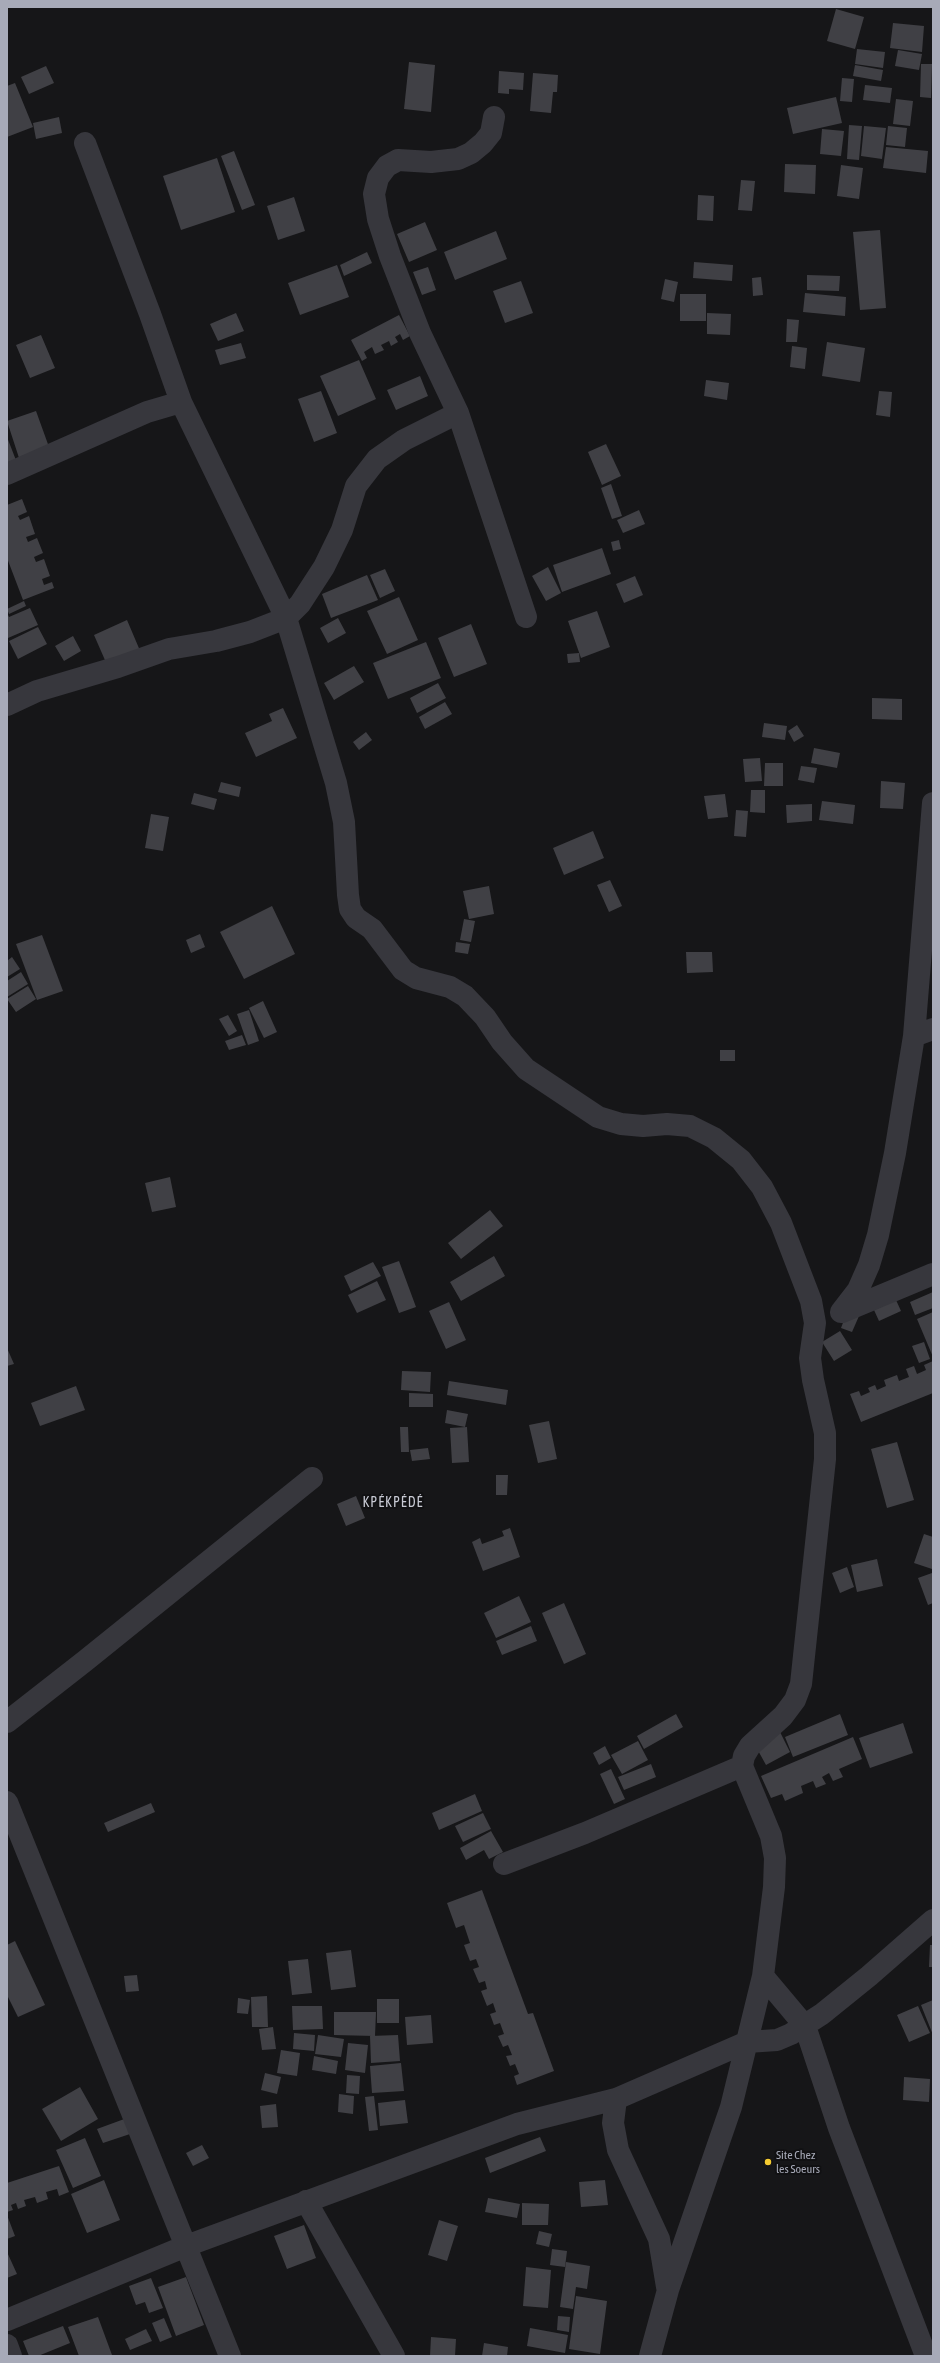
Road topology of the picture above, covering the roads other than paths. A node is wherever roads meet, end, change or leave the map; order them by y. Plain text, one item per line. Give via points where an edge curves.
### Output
1 (494, 117) dead end
2 (85, 143) dead end
3 (181, 402) junction
4 (458, 413) junction
5 (7, 474) edge
6 (526, 617) dead end
7 (286, 618) junction
8 (7, 705) edge
9 (933, 804) edge
10 (923, 1032) edge
11 (933, 1274) edge
12 (841, 1312) junction
13 (815, 1323) junction
14 (312, 1478) dead end
15 (7, 1722) edge
16 (742, 1766) junction
17 (7, 1802) edge
18 (504, 1864) dead end
19 (933, 1920) edge
20 (763, 1976) junction
21 (805, 2026) junction
22 (748, 2042) junction
23 (616, 2099) junction
24 (306, 2201) junction
25 (186, 2246) junction
26 (668, 2290) junction
27 (7, 2320) edge
28 (7, 2345) edge
29 (11, 2356) edge
30 (230, 2356) edge
31 (394, 2356) edge
32 (650, 2356) edge
33 (926, 2356) edge

1 - 4 street via 490,133 471,153 458,159 431,162 398,160 387,166 378,178 374,194 378,219 417,327
2 - 3 street
3 - 5 street via 147,412 61,448 17,472
3 - 7 street
4 - 6 street
4 - 7 street via 404,440 377,459 356,486 342,530 324,567 300,604
7 - 8 street via 216,642 169,649 37,692
7 - 13 street via 336,783 344,822 350,909 356,918 372,929 403,970 416,978 450,986 465,996 526,1069 598,1117 621,1124 690,1126 714,1138 741,1160 762,1187 781,1223 811,1301
9 - 10 street
10 - 12 street via 878,1235 858,1290
11 - 12 street
12 - 13 street
13 - 16 street via 810,1358 825,1433 825,1459 801,1684 795,1700 784,1716 750,1746
14 - 15 street
16 - 18 street via 585,1833
16 - 20 street via 771,1836 775,1858
17 - 25 street
19 - 21 street via 869,1976
20 - 21 street
20 - 22 street
21 - 22 street via 777,2040
21 - 33 street via 839,2128
22 - 23 street
22 - 26 street via 731,2107
23 - 24 street via 517,2124
23 - 26 street via 612,2123 618,2150 659,2239
24 - 25 street
24 - 31 street
25 - 27 street
25 - 30 street
26 - 32 street
28 - 29 street

